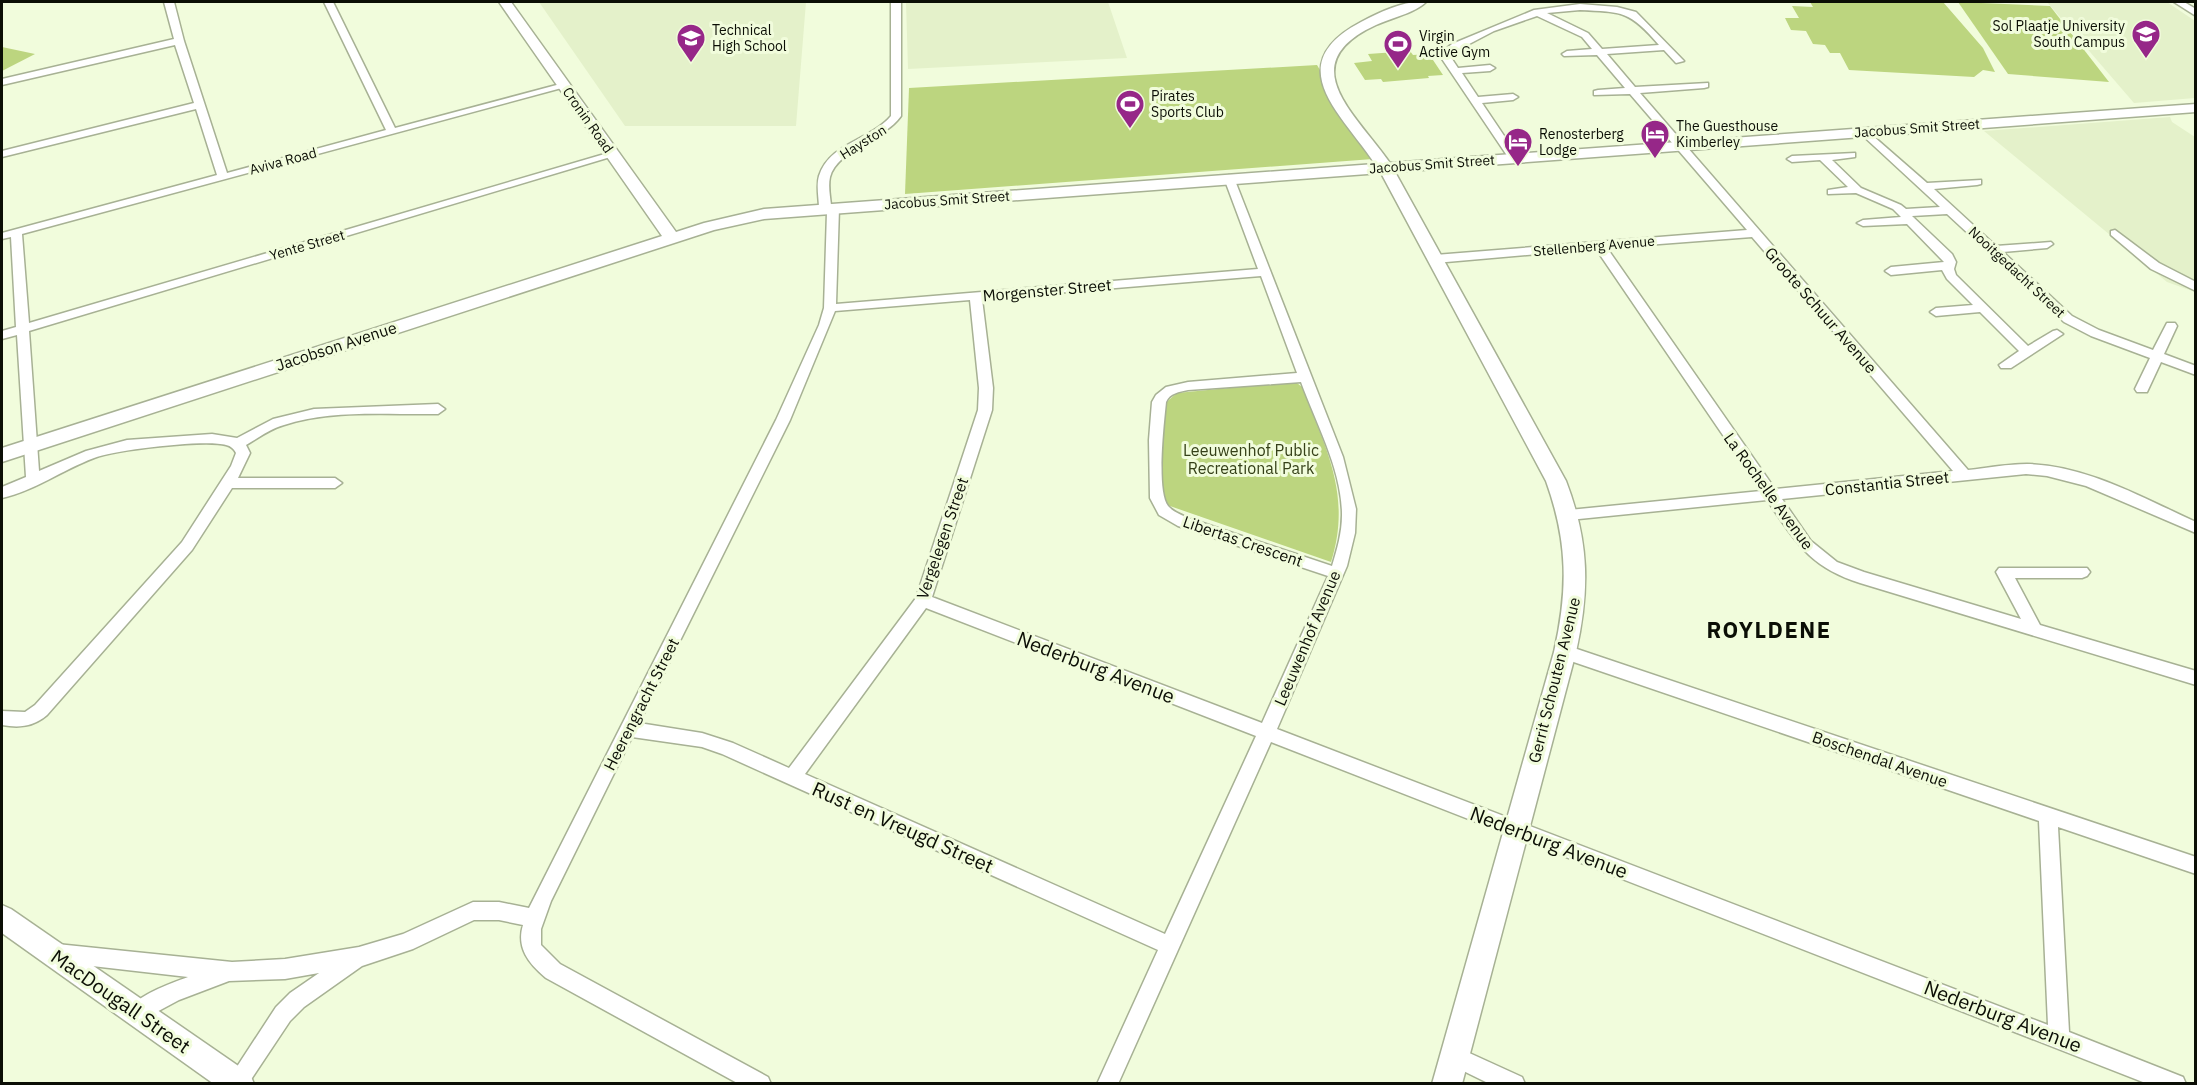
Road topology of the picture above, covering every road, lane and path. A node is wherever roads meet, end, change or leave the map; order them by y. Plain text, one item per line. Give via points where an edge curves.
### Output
1 (169, 2) edge
2 (328, 2) edge
3 (505, 2) edge
4 (897, 2) edge
5 (1420, 2) edge
6 (2179, 2) edge
7 (1537, 12) junction
8 (2196, 13) edge
9 (179, 41) junction
10 (1664, 47) junction
11 (1599, 51) junction
12 (1567, 54) dead end
13 (1679, 61) dead end
14 (1490, 68) dead end
15 (1455, 71) junction
16 (2, 82) edge
17 (1704, 85) dead end
18 (564, 86) junction
19 (1631, 91) junction
20 (1598, 93) dead end
21 (1513, 97) dead end
22 (1475, 100) junction
23 (200, 105) junction
24 (2196, 108) edge
25 (392, 132) junction
26 (1865, 132) junction
27 (1678, 145) junction
28 (2, 154) edge
29 (612, 155) junction
30 (1851, 155) dead end
31 (1823, 157) junction
32 (1514, 158) junction
33 (1792, 159) dead end
34 (1385, 167) junction
35 (223, 177) junction
36 (1229, 178) junction
37 (1977, 182) dead end
38 (1925, 187) junction
39 (1857, 190) junction
40 (1832, 192) dead end
41 (829, 208) junction
42 (1950, 210) junction
43 (1906, 216) junction
44 (1863, 223) dead end
45 (16, 232) junction
46 (1753, 233) junction
47 (2115, 233) dead end
48 (2, 236) edge
49 (672, 238) junction
50 (2047, 244) dead end
51 (1599, 245) junction
52 (1993, 250) junction
53 (1435, 258) junction
54 (1949, 266) junction
55 (1891, 271) dead end
56 (1265, 272) junction
57 (2196, 287) edge
58 (976, 296) junction
59 (830, 308) junction
60 (1983, 308) junction
61 (1936, 312) dead end
62 (2171, 326) dead end
63 (23, 329) junction
64 (2057, 334) dead end
65 (2, 335) edge
66 (2026, 351) junction
67 (2157, 356) junction
68 (2006, 365) dead end
69 (2196, 371) edge
70 (1306, 377) junction
71 (2142, 389) dead end
72 (438, 409) dead end
73 (238, 444) junction
74 (30, 446) junction
75 (2, 455) edge
76 (1964, 475) junction
77 (33, 480) junction
78 (228, 483) junction
79 (335, 483) dead end
80 (5, 495) edge
81 (1770, 495) junction
82 (1569, 514) junction
83 (2196, 528) edge
84 (2082, 572) dead end
85 (1336, 573) junction
86 (923, 600) junction
87 (2034, 629) junction
88 (1565, 652) junction
89 (2196, 678) edge
90 (2, 718) edge
91 (629, 729) junction
92 (1265, 732) junction
93 (792, 778) junction
94 (2048, 815) junction
95 (1516, 829) junction
96 (2196, 866) edge
97 (2, 918) edge
98 (534, 918) junction
99 (1170, 945) junction
100 (51, 952) junction
101 (359, 957) junction
102 (232, 972) junction
103 (138, 1012) junction
104 (2059, 1038) junction
105 (1454, 1056) junction
106 (239, 1083) edge
107 (761, 1083) edge
108 (1107, 1083) edge
109 (1447, 1083) edge
110 (1515, 1083) edge
111 (2176, 1083) edge

1 - 9 street
2 - 25 street
3 - 18 street, Cronin Road
4 - 41 street, Hayston via 896,116 883,131 829,166 824,182
5 - 34 street, Gerrit Schouten Avenue via 1349,34 1327,59 1330,90
6 - 8 street
7 - 10 street via 1574,6 1624,11 1634,15
7 - 11 street, Groote Schuur Avenue via 1580,31
7 - 15 street via 1450,49 1448,59
9 - 16 street
9 - 23 street
10 - 11 street
10 - 13 street
11 - 12 street
11 - 19 street, Groote Schuur Avenue
14 - 15 street
15 - 22 street
17 - 19 street
18 - 25 street, Aviva Road
18 - 29 street, Cronin Road
19 - 20 street
19 - 27 street, Groote Schuur Avenue
21 - 22 street
22 - 32 street
23 - 28 street
23 - 35 street
24 - 26 street, Jacobus Smit Street
25 - 35 street, Aviva Road
26 - 27 street, Jacobus Smit Street
26 - 38 street, Nooitgedacht Street
27 - 32 street, Jacobus Smit Street
27 - 46 street, Groote Schuur Avenue
29 - 49 street, Cronin Road
29 - 63 street, Yente Street
30 - 31 street
31 - 33 street
31 - 39 street
32 - 34 street, Jacobus Smit Street
34 - 36 street, Jacobus Smit Street
34 - 53 street, Gerrit Schouten Avenue
35 - 45 street, Aviva Road
36 - 41 street, Jacobus Smit Street
36 - 56 street, Leeuwenhof Avenue
37 - 38 street
38 - 42 street, Nooitgedacht Street
39 - 40 street
39 - 43 street via 1891,203
41 - 49 street, Jacobus Smit Street via 742,217
41 - 59 street, Heerengracht Street
42 - 43 street
42 - 52 street, Nooitgedacht Street
43 - 44 street
43 - 54 street via 1948,257
45 - 48 street, Aviva Road
45 - 63 street
46 - 51 street, Stellenberg Avenue
46 - 76 street, Groote Schuur Avenue
47 - 57 street via 2155,266
49 - 74 street, Jacobson Avenue
50 - 52 street
51 - 53 street, Stellenberg Avenue
51 - 81 street, La Rochelle Avenue
52 - 67 street, Nooitgedacht Street via 2068,319
53 - 82 street, Gerrit Schouten Avenue via 1556,481
54 - 55 street
54 - 60 street via 1950,274
56 - 58 street, Morgenster Street
56 - 70 street, Leeuwenhof Avenue
58 - 59 street, Morgenster Street
58 - 86 street, Vergelegen Street via 987,387 985,410
59 - 91 street, Heerengracht Street via 783,420
60 - 61 street
60 - 66 street
62 - 67 street
63 - 65 street, Yente Street
63 - 74 street
64 - 66 street
66 - 68 street
67 - 69 street, Nooitgedacht Street
67 - 71 street
70 - 85 street, Leeuwenhof Avenue via 1336,457 1348,504 1347,538
70 - 85 street, Libertas Crescent via 1188,386 1165,392 1158,402 1156,492 1160,506 1183,522
72 - 73 street via 293,418 270,425
73 - 77 street via 212,439 127,445 98,452
73 - 78 street via 242,459
74 - 75 street, Jacobson Avenue
74 - 77 street
76 - 81 street, Constantia Street
76 - 83 street, Constantia Street via 2026,469 2055,472
77 - 80 street
78 - 79 street
78 - 90 street via 179,556 44,708 26,720
81 - 82 street, Constantia Street
81 - 87 street, La Rochelle Avenue via 1806,545 1832,566
82 - 88 street, Gerrit Schouten Avenue via 1577,582
84 - 87 street via 2004,572
85 - 92 street, Leeuwenhof Avenue
86 - 92 street, Nederburg Avenue
86 - 93 street, Vergelegen Street
87 - 89 street, La Rochelle Avenue
88 - 94 street, Boschendal Avenue
88 - 95 street, Gerrit Schouten Avenue
91 - 93 street, Rust en Vreugd Street via 715,743
91 - 98 street, Heerengracht Street
92 - 95 street, Nederburg Avenue
92 - 99 street, Leeuwenhof Avenue
93 - 99 street, Rust en Vreugd Street
94 - 96 street, Boschendal Avenue
94 - 104 street
95 - 104 street, Nederburg Avenue
95 - 105 street, Gerrit Schouten Avenue
97 - 100 street, MacDougall Street
98 - 101 street via 473,911 406,942
98 - 107 street, Heerengracht Street via 529,947 542,963
99 - 108 street, Leeuwenhof Avenue
100 - 102 street
100 - 103 street, MacDougall Street
101 - 102 street via 285,969
101 - 106 street via 283,1014
102 - 103 street via 188,985
103 - 106 street, MacDougall Street
104 - 111 street, Nederburg Avenue
105 - 109 street, Gerrit Schouten Avenue
105 - 110 street

